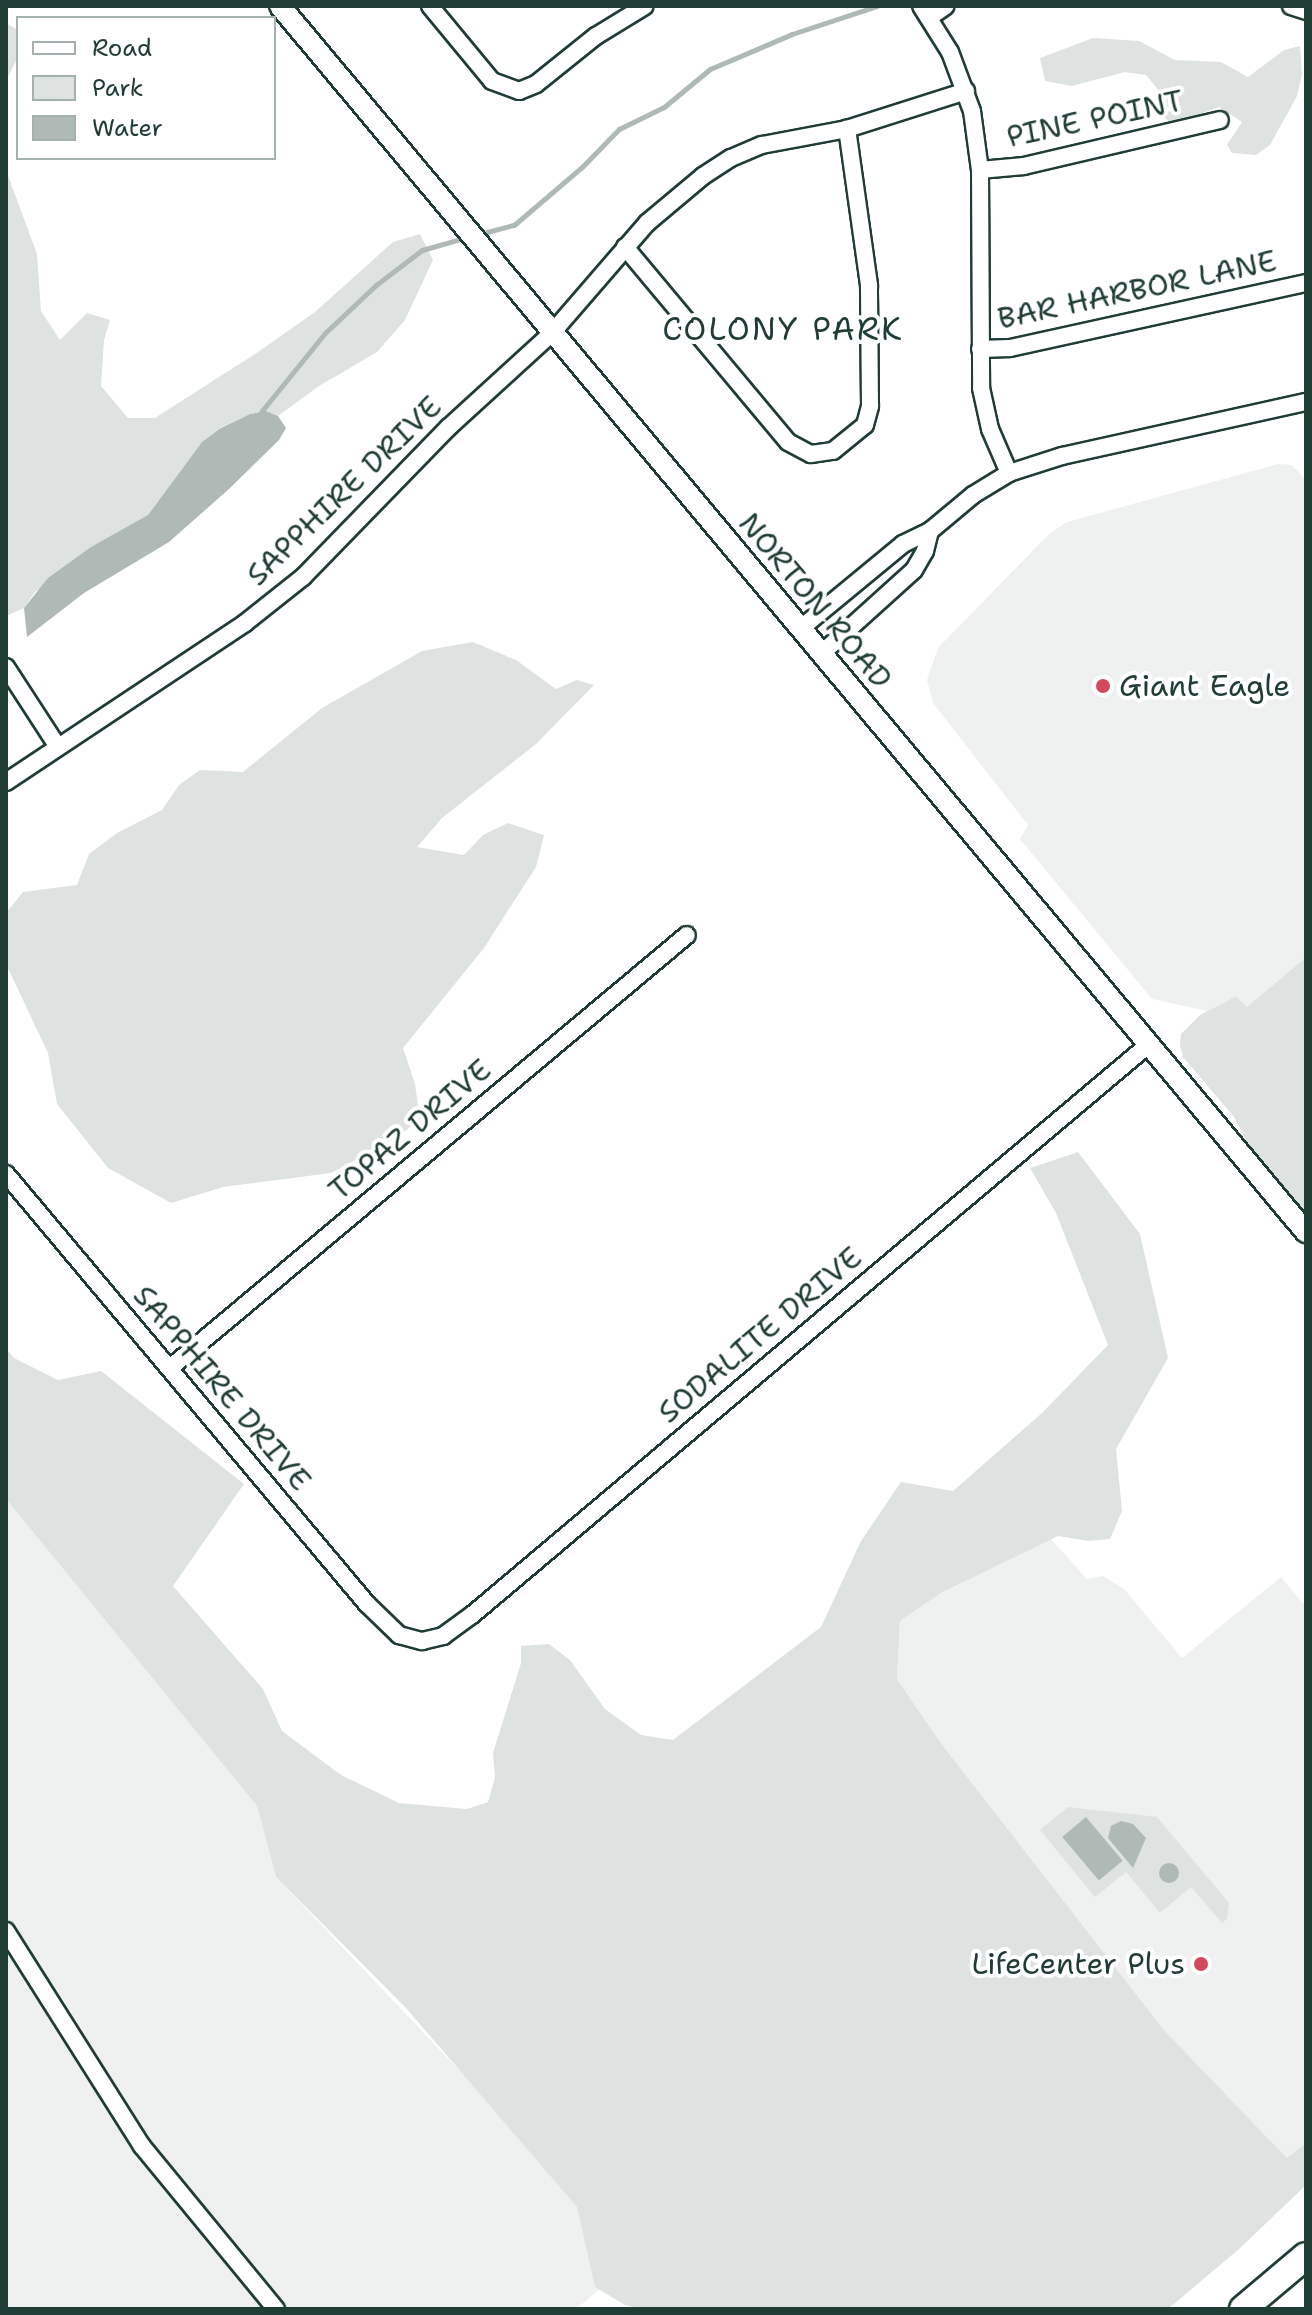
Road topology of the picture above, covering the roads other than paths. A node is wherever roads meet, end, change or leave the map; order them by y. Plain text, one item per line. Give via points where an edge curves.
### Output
1 (280, 6) edge
2 (430, 6) edge
3 (645, 6) edge
4 (946, 6) edge
5 (1291, 6) edge
6 (1306, 11) edge
7 (925, 12) edge
8 (966, 91) junction
9 (1220, 120) dead end
10 (847, 129) junction
11 (980, 170) junction
12 (625, 247) junction
13 (1306, 283) edge
14 (552, 333) junction
15 (980, 349) junction
16 (1306, 402) edge
17 (1009, 473) junction
18 (930, 531) junction
19 (800, 629) junction
20 (821, 654) junction
21 (6, 667) edge
22 (58, 747) junction
23 (6, 782) edge
24 (687, 935) dead end
25 (1148, 1045) junction
26 (6, 1174) edge
27 (1306, 1232) edge
28 (170, 1368) junction
29 (399, 1635) joint
30 (6, 1931) edge
31 (1306, 2256) edge
32 (276, 2309) edge
33 (1243, 2309) edge

1 - 14 street, NORTON ROAD
2 - 3 street via 485,73 508,90 528,89
4 - 7 street
5 - 6 street
7 - 8 street
8 - 10 street, SAPPHIRE DRIVE
8 - 11 street
9 - 11 street, PINE POINT via 1024,166
10 - 12 street, SAPPHIRE DRIVE via 762,145 731,158 647,223
10 - 12 street via 869,285 870,406 865,425 833,451 811,454 788,442
11 - 15 street
12 - 14 street, SAPPHIRE DRIVE
13 - 15 street, BAR HARBOR LANE via 1010,348
14 - 19 street, NORTON ROAD
14 - 22 street, SAPPHIRE DRIVE via 449,427 303,577 245,623
15 - 17 street via 985,407
16 - 17 street via 1062,456
17 - 18 street
18 - 19 street via 903,544
18 - 20 street via 914,570
19 - 20 street, NORTON ROAD
20 - 25 street, NORTON ROAD
21 - 22 street
22 - 23 street, SAPPHIRE DRIVE
24 - 28 street, TOPAZ DRIVE
25 - 27 street, NORTON ROAD
25 - 29 street, SODALITE DRIVE via 472,1615 436,1639
26 - 28 street, SAPPHIRE DRIVE
28 - 29 street, SAPPHIRE DRIVE via 367,1604
30 - 32 street via 142,2146
31 - 33 main road

